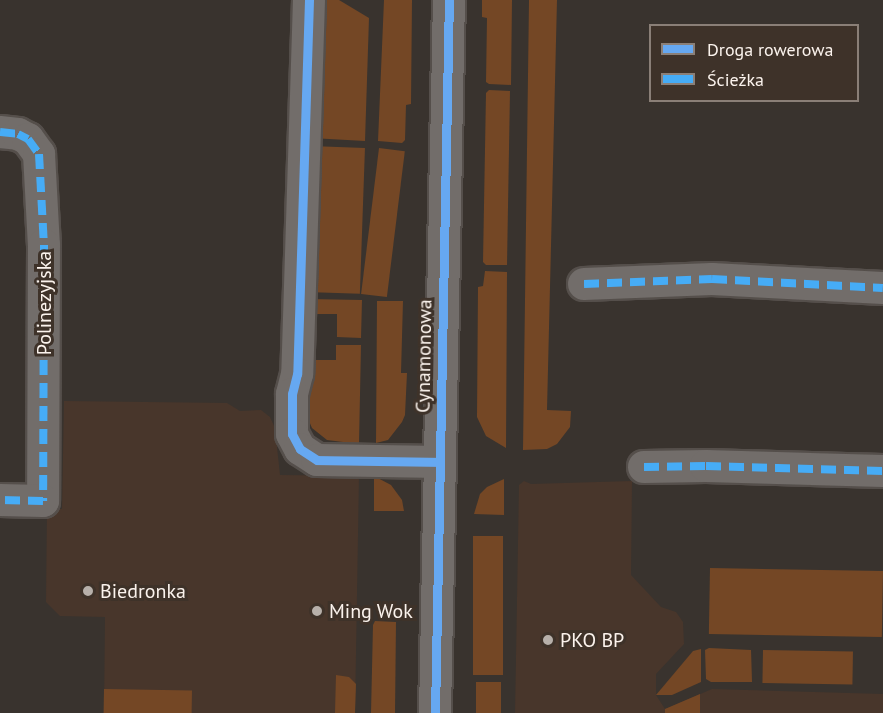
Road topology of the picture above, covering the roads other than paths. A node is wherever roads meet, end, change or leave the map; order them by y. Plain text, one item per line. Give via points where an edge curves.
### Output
1 (309, 0) edge
2 (449, 0) edge
3 (0, 132) edge
4 (584, 284) dead end
5 (883, 288) edge
6 (440, 462) junction
7 (644, 468) dead end
8 (883, 471) edge
9 (0, 500) edge
10 (435, 713) edge

1 - 6 street via 292,434 300,449 317,460
2 - 6 street, Cynamonowa
3 - 9 street, Polinezyjska via 28,139 39,154 44,245 43,501
4 - 5 street via 712,279
6 - 10 street, Cynamonowa
7 - 8 street

